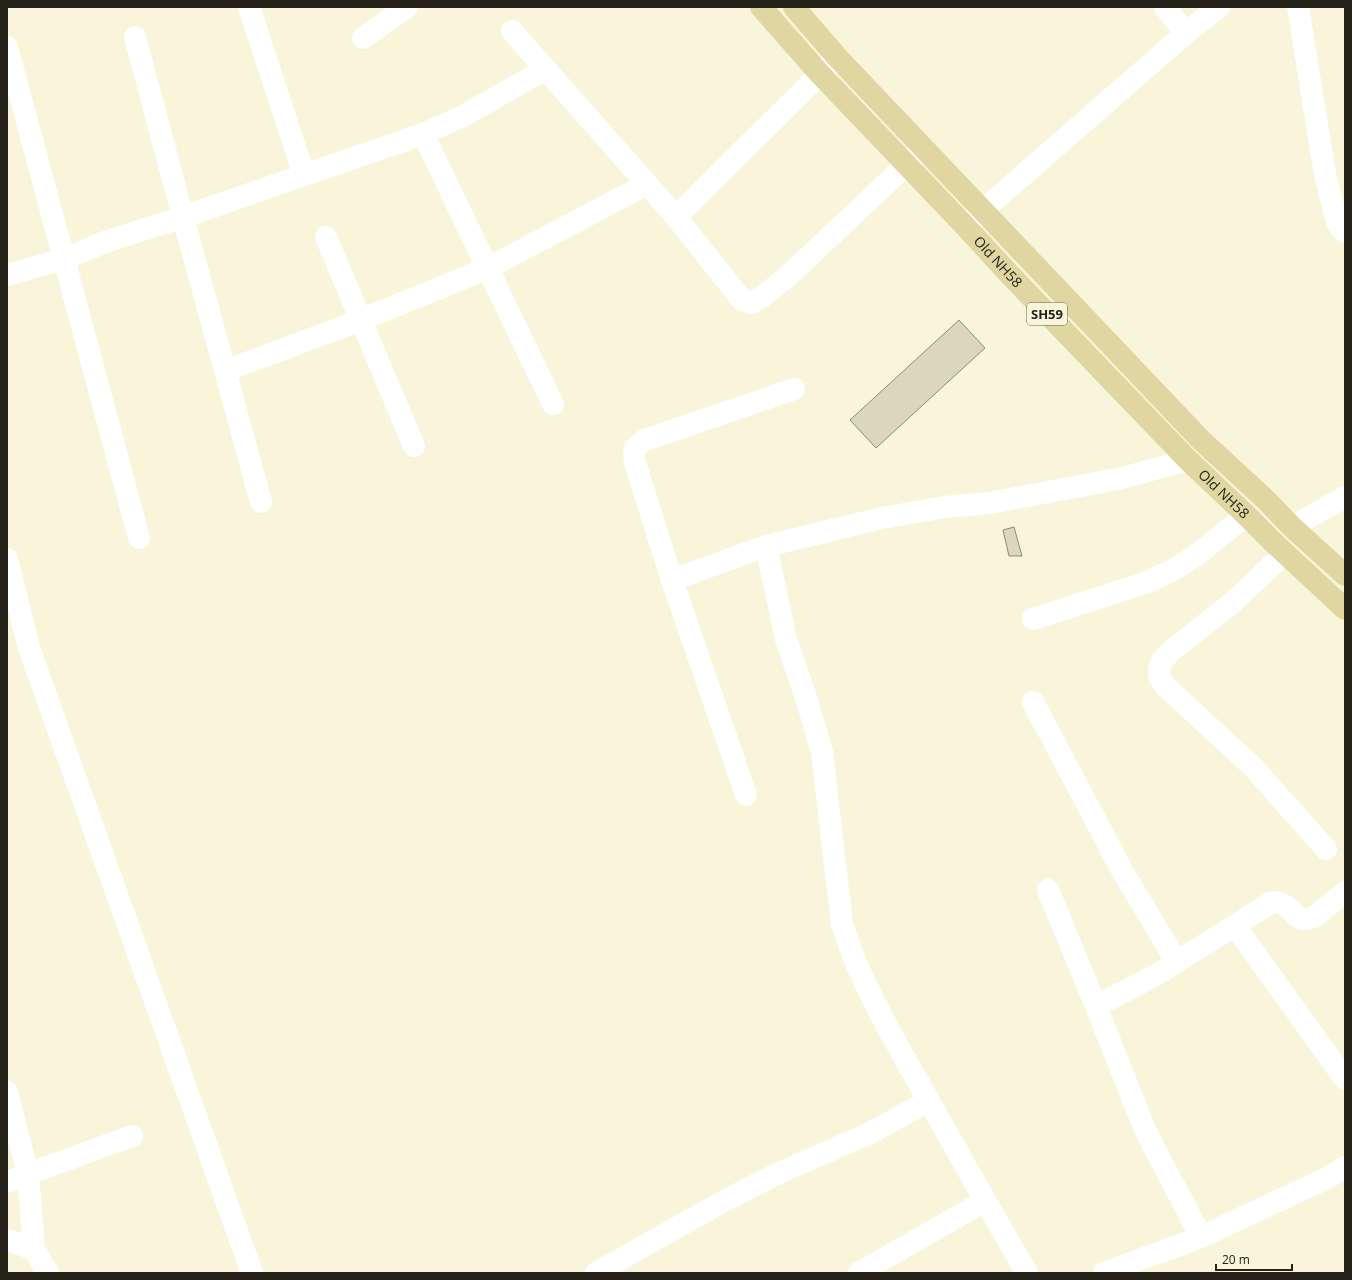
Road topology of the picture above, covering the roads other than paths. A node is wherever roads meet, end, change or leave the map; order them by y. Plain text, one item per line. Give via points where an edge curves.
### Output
1 (249, 7) edge
2 (407, 7) edge
3 (761, 7) edge
4 (794, 7) edge
5 (1165, 7) edge
6 (1219, 7) edge
7 (1298, 7) edge
8 (512, 31) dead end
9 (1186, 33) junction
10 (135, 37) dead end
11 (363, 38) dead end
12 (7, 47) edge
13 (837, 57) junction
14 (546, 69) junction
15 (820, 74) junction
16 (423, 134) junction
17 (923, 147) junction
18 (906, 165) junction
19 (304, 174) junction
20 (647, 184) junction
21 (983, 209) junction
22 (183, 217) junction
23 (676, 217) junction
24 (965, 226) junction
25 (1345, 232) edge
26 (326, 237) dead end
27 (64, 259) junction
28 (488, 268) junction
29 (7, 275) edge
30 (361, 320) junction
31 (225, 371) junction
32 (794, 389) dead end
33 (1164, 401) junction
34 (553, 404) dead end
35 (1147, 418) junction
36 (414, 446) dead end
37 (1188, 460) junction
38 (1345, 497) edge
39 (261, 502) dead end
40 (1246, 515) junction
41 (1292, 527) junction
42 (139, 538) dead end
43 (766, 546) junction
44 (1285, 553) junction
45 (7, 559) edge
46 (1345, 575) edge
47 (672, 580) junction
48 (1345, 609) edge
49 (1033, 619) dead end
50 (1033, 702) dead end
51 (746, 795) dead end
52 (1326, 849) dead end
53 (1048, 890) dead end
54 (1345, 892) edge
55 (1235, 926) junction
56 (1177, 962) junction
57 (1096, 1006) junction
58 (1345, 1079) edge
59 (7, 1092) edge
60 (929, 1101) junction
61 (132, 1136) dead end
62 (1345, 1167) edge
63 (28, 1174) junction
64 (7, 1182) edge
65 (985, 1201) junction
66 (1201, 1237) junction
67 (7, 1240) edge
68 (34, 1249) junction
69 (48, 1273) edge
70 (252, 1273) edge
71 (596, 1273) edge
72 (859, 1273) edge
73 (1028, 1273) edge
74 (1104, 1273) edge

1 - 19 street
2 - 11 street
3 - 15 main road, Old NH58 / SH59
4 - 13 main road, Old NH58 / SH59
5 - 9 street
6 - 9 street
7 - 25 street via 1325,174 1337,222
8 - 14 street
9 - 21 street
10 - 22 street
12 - 27 street
13 - 15 street
13 - 17 main road, Old NH58 / SH59
14 - 16 street via 463,116
14 - 20 street
15 - 18 main road, Old NH58 / SH59
15 - 23 street
16 - 19 street
16 - 28 street
17 - 18 street
17 - 21 main road, Old NH58 / SH59
18 - 23 street via 787,277 751,303 741,299
18 - 24 main road, Old NH58 / SH59
19 - 22 street
20 - 23 street
20 - 28 street
21 - 24 street
21 - 33 main road, Old NH58 / SH59
22 - 27 street via 105,242
22 - 31 street
24 - 35 main road, Old NH58 / SH59
26 - 30 street
27 - 29 street
27 - 42 street
28 - 30 street
28 - 34 street
30 - 31 street
30 - 36 street
31 - 39 street
32 - 47 street via 645,440 634,449 635,463
33 - 35 main road
33 - 41 main road, Old NH58 / SH59
35 - 37 main road, Old NH58 / SH59
37 - 40 main road, Old NH58 / SH59
37 - 43 street via 1122,478 990,504 946,507 882,518
38 - 41 street
40 - 44 main road, Old NH58 / SH59
40 - 49 street via 1175,569 1148,582
41 - 46 main road, Old NH58 / SH59
43 - 47 street
43 - 60 street via 786,639 822,752 842,924 849,948 888,1029
44 - 48 main road, Old NH58 / SH59
44 - 52 street via 1231,604 1171,652 1162,661 1159,676 1165,686 1252,766
45 - 70 street via 29,648
47 - 51 street
50 - 56 street via 1124,874
53 - 57 street
54 - 55 street via 1309,919 1298,918 1286,905 1272,902
55 - 56 street
55 - 58 street
56 - 57 street
57 - 66 street via 1146,1132
59 - 63 street
60 - 65 street
60 - 71 street via 868,1134 779,1173 722,1202
61 - 63 street
62 - 66 street via 1327,1178
63 - 64 street
63 - 68 street
65 - 72 street
65 - 73 street
66 - 74 street
67 - 68 street
68 - 69 street

